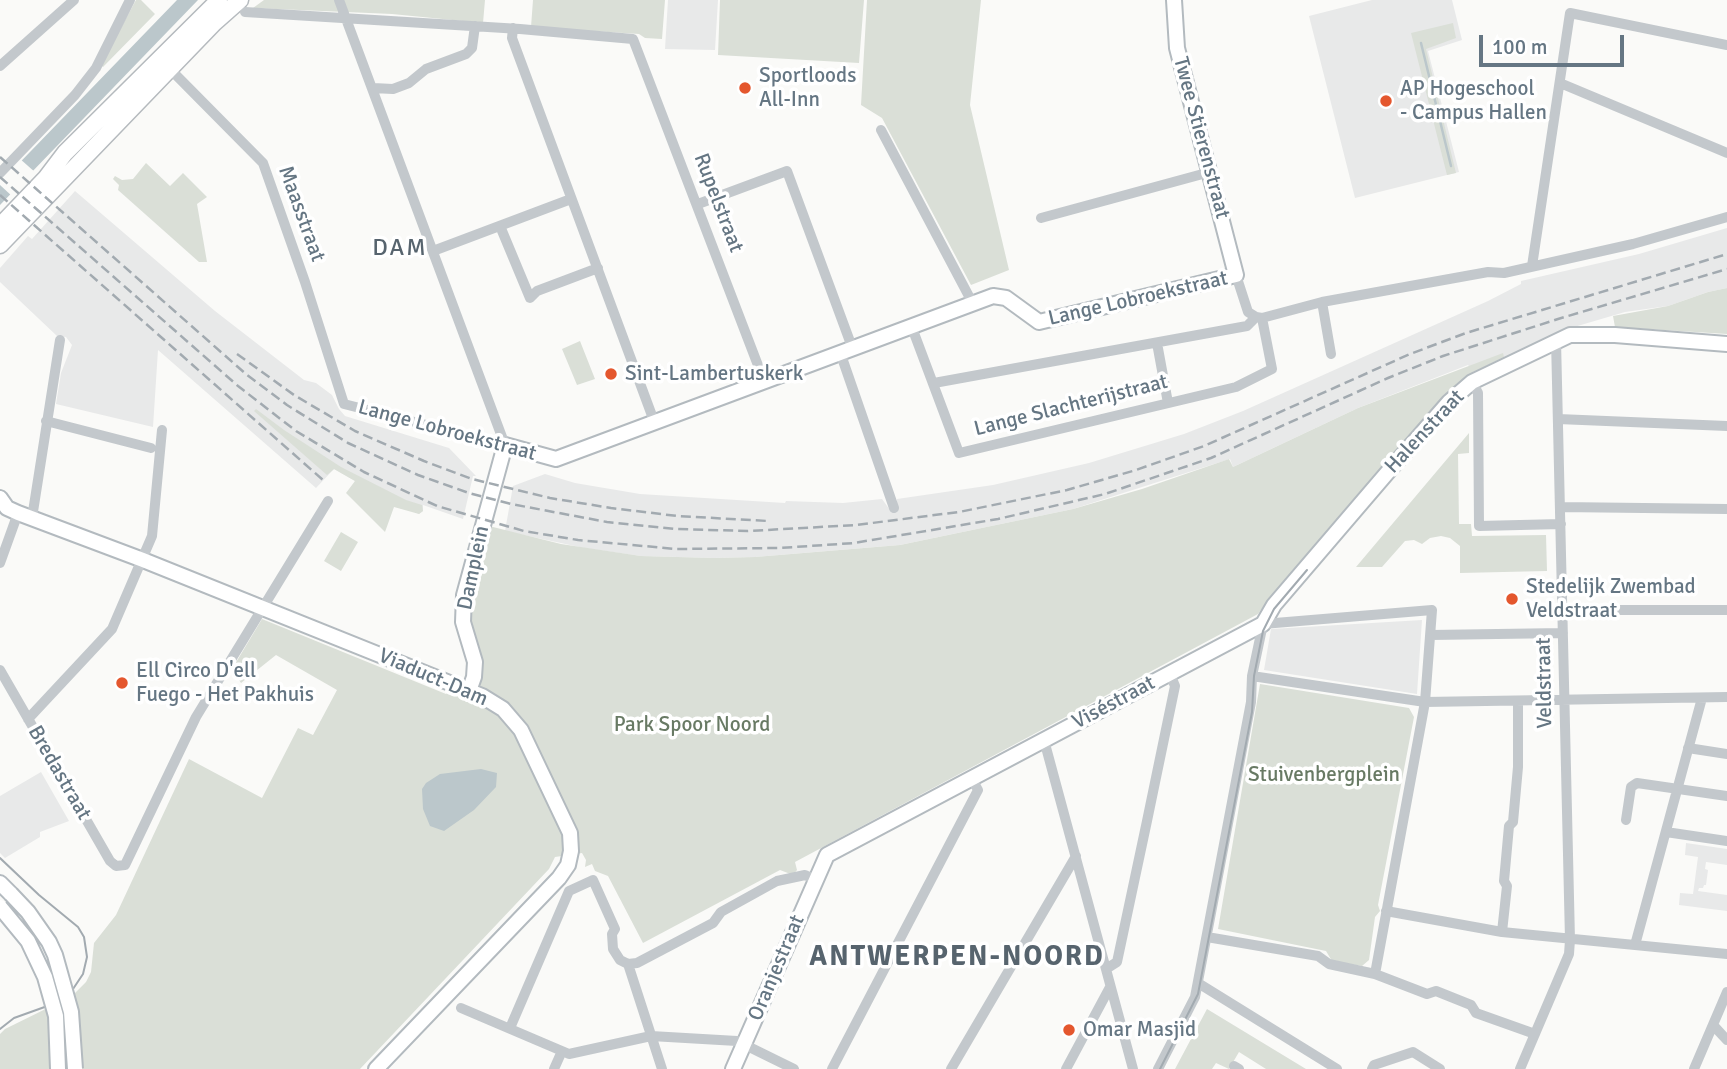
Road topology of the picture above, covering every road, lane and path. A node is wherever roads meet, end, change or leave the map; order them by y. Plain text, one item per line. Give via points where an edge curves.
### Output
1 (74, 0) edge
2 (130, 0) edge
3 (339, 0) edge
4 (1174, 0) edge
5 (234, 5) edge
6 (346, 18) junction
7 (475, 26) junction
8 (513, 28) junction
9 (1727, 45) edge
10 (0, 66) edge
11 (170, 69) junction
12 (1560, 83) junction
13 (373, 88) junction
14 (881, 130) dead end
15 (1727, 153) edge
16 (1210, 172) junction
17 (0, 173) edge
18 (571, 199) junction
19 (698, 204) junction
20 (1727, 217) edge
21 (1041, 218) dead end
22 (0, 226) edge
23 (500, 226) junction
24 (0, 245) edge
25 (433, 251) junction
26 (1532, 266) junction
27 (598, 268) junction
28 (1236, 275) junction
29 (972, 302) junction
30 (1322, 302) junction
31 (1259, 318) junction
32 (911, 325) junction
33 (60, 340) dead end
34 (1556, 340) junction
35 (1157, 343) junction
36 (1727, 344) edge
37 (846, 349) junction
38 (1331, 354) dead end
39 (764, 381) junction
40 (1472, 382) junction
41 (934, 383) junction
42 (1168, 402) junction
43 (344, 404) joint
44 (1558, 419) junction
45 (46, 421) junction
46 (654, 421) junction
47 (1727, 426) edge
48 (162, 430) dead end
49 (505, 445) junction
50 (151, 448) dead end
51 (0, 498) edge
52 (328, 501) dead end
53 (1560, 507) junction
54 (894, 508) dead end
55 (1727, 509) edge
56 (25, 515) junction
57 (1561, 524) junction
58 (143, 560) junction
59 (0, 563) edge
60 (262, 609) junction
61 (1563, 610) junction
62 (1727, 610) edge
63 (1263, 624) junction
64 (1563, 633) junction
65 (1431, 635) junction
66 (0, 670) edge
67 (1170, 674) junction
68 (1252, 676) junction
69 (469, 691) junction
70 (1727, 697) edge
71 (1702, 698) junction
72 (1565, 700) junction
73 (1518, 701) junction
74 (1425, 702) junction
75 (28, 719) junction
76 (1044, 740) junction
77 (1688, 748) junction
78 (1727, 754) edge
79 (971, 777) junction
80 (1677, 790) junction
81 (1727, 796) edge
82 (1626, 820) dead end
83 (1666, 832) junction
84 (1727, 841) edge
85 (1076, 856) junction
86 (819, 874) junction
87 (5, 888) edge
88 (0, 907) edge
89 (1386, 911) junction
90 (1502, 932) junction
91 (1206, 936) junction
92 (1570, 940) junction
93 (1635, 945) junction
94 (1727, 954) edge
95 (628, 964) junction
96 (1106, 969) junction
97 (1375, 974) junction
98 (1198, 983) junction
99 (1110, 987) junction
100 (1727, 992) edge
101 (461, 1008) dead end
102 (1713, 1025) junction
103 (510, 1028) junction
104 (1535, 1034) junction
105 (651, 1037) junction
106 (1727, 1040) edge
107 (744, 1044) junction
108 (562, 1051) junction
109 (1373, 1067) edge
110 (58, 1069) edge
111 (75, 1069) edge
112 (376, 1069) edge
113 (554, 1069) edge
114 (662, 1069) edge
115 (733, 1069) edge
116 (794, 1069) edge
117 (832, 1069) edge
118 (951, 1069) edge
119 (1066, 1069) edge
120 (1133, 1069) edge
121 (1158, 1069) edge
122 (1337, 1069) edge
123 (1440, 1069) edge
124 (1520, 1069) edge
125 (1694, 1069) edge

1 - 10 street
2 - 17 street via 96,68
3 - 6 street
4 - 16 street, Twee Stierenstraat via 1177,48
5 - 6 street
5 - 11 main road
5 - 22 main road via 65,153
6 - 7 street
6 - 13 street
7 - 8 street
7 - 13 street via 472,48 466,54 426,69 393,89
8 - 18 street via 512,38
8 - 19 street, Rupelstraat via 633,39
9 - 12 street via 1570,13
11 - 24 main road
11 - 43 street, Maasstraat via 263,163
12 - 15 street
12 - 26 street
13 - 25 street
14 - 29 street
16 - 21 street
16 - 28 street, Twee Stierenstraat
18 - 23 street
18 - 27 street
19 - 37 street via 787,171
19 - 39 street, Rupelstraat
20 - 26 street
23 - 25 street
23 - 27 street via 530,298 537,291
25 - 49 street
26 - 30 street
27 - 46 street
28 - 29 street, Lange Lobroekstraat via 1039,322 1006,298 993,296
28 - 31 street, Lange Lobroekstraat via 1248,312
29 - 32 street, Lange Lobroekstraat
30 - 31 street
30 - 38 street
31 - 35 street via 1247,326
31 - 42 street, Lange Slachterijstraat via 1272,369 1236,387
32 - 37 street, Lange Lobroekstraat
32 - 41 street, Lange Slachterijstraat
33 - 45 street
34 - 36 street, Halenstraat via 1585,334
34 - 40 street, Halenstraat
34 - 44 street, Veldstraat
35 - 41 street
35 - 42 street
37 - 39 street, Lange Lobroekstraat
37 - 54 street
39 - 46 street, Lange Lobroekstraat
40 - 57 street via 1478,393 1479,526
40 - 63 street, Halenstraat via 1387,472
41 - 42 street, Lange Slachterijstraat via 960,453
43 - 49 street, Lange Lobroekstraat
44 - 47 street
44 - 53 street, Veldstraat
45 - 50 street
45 - 56 street
46 - 49 street, Lange Lobroekstraat via 556,459
48 - 58 street via 152,536
49 - 69 street, Damplein via 464,595 463,622 475,662
51 - 56 street via 8,508
52 - 60 street
53 - 55 street
53 - 57 street, Veldstraat
56 - 58 street, Viaduct-Dam
56 - 59 street
57 - 61 street, Veldstraat
58 - 60 street, Viaduct-Dam
58 - 75 street via 112,629
60 - 69 street, Viaduct-Dam
60 - 75 street, Bredastraat via 196,717 125,865 110,861
61 - 62 street
61 - 64 street, Veldstraat
63 - 65 street, Viséstraat via 1432,610
63 - 67 street, Viséstraat
63 - 68 street
64 - 65 street
64 - 72 street, Veldstraat
65 - 74 street
66 - 75 street, Bredastraat
67 - 76 street, Viséstraat
67 - 96 street via 1175,686 1117,962
68 - 74 street
68 - 91 street via 1251,702
69 - 112 street, Viaduct-Dam via 503,709 521,730 570,833 571,858 564,872
70 - 71 street
71 - 72 street
71 - 77 street
72 - 73 street
72 - 92 street, Veldstraat
73 - 74 street
73 - 90 street via 1518,767
74 - 89 street
76 - 79 street, Viséstraat
76 - 85 street
77 - 78 street
77 - 80 street
79 - 86 street, Viséstraat via 827,855
79 - 117 street via 978,790
80 - 81 street
80 - 82 street via 1637,783 1631,787
80 - 83 street
83 - 84 street
83 - 93 street
85 - 96 street
85 - 118 street
86 - 95 street via 777,881 720,912 713,923
86 - 107 street, Oranjestraat
87 - 111 street, bridge via 28,912 55,955 71,1012
88 - 110 street, bridge via 28,941 45,977 55,1016
89 - 90 street
89 - 97 street
90 - 92 street
91 - 97 street via 1318,956 1329,964
91 - 98 street
92 - 93 street
92 - 104 street, Veldstraat via 1569,954
93 - 94 street
95 - 103 street via 613,948 615,929 593,880 569,891
95 - 105 street
96 - 99 street
97 - 104 street via 1427,994 1436,991 1471,1005 1476,1013
98 - 121 street via 1192,1006
98 - 122 street
99 - 119 street
99 - 120 street
100 - 102 street
101 - 103 street
102 - 106 street
102 - 125 street
103 - 108 street
104 - 124 street, Veldstraat
105 - 107 street
105 - 108 street via 569,1054
105 - 114 street
107 - 115 street, Oranjestraat
107 - 116 street
108 - 113 street
109 - 123 street via 1413,1052

